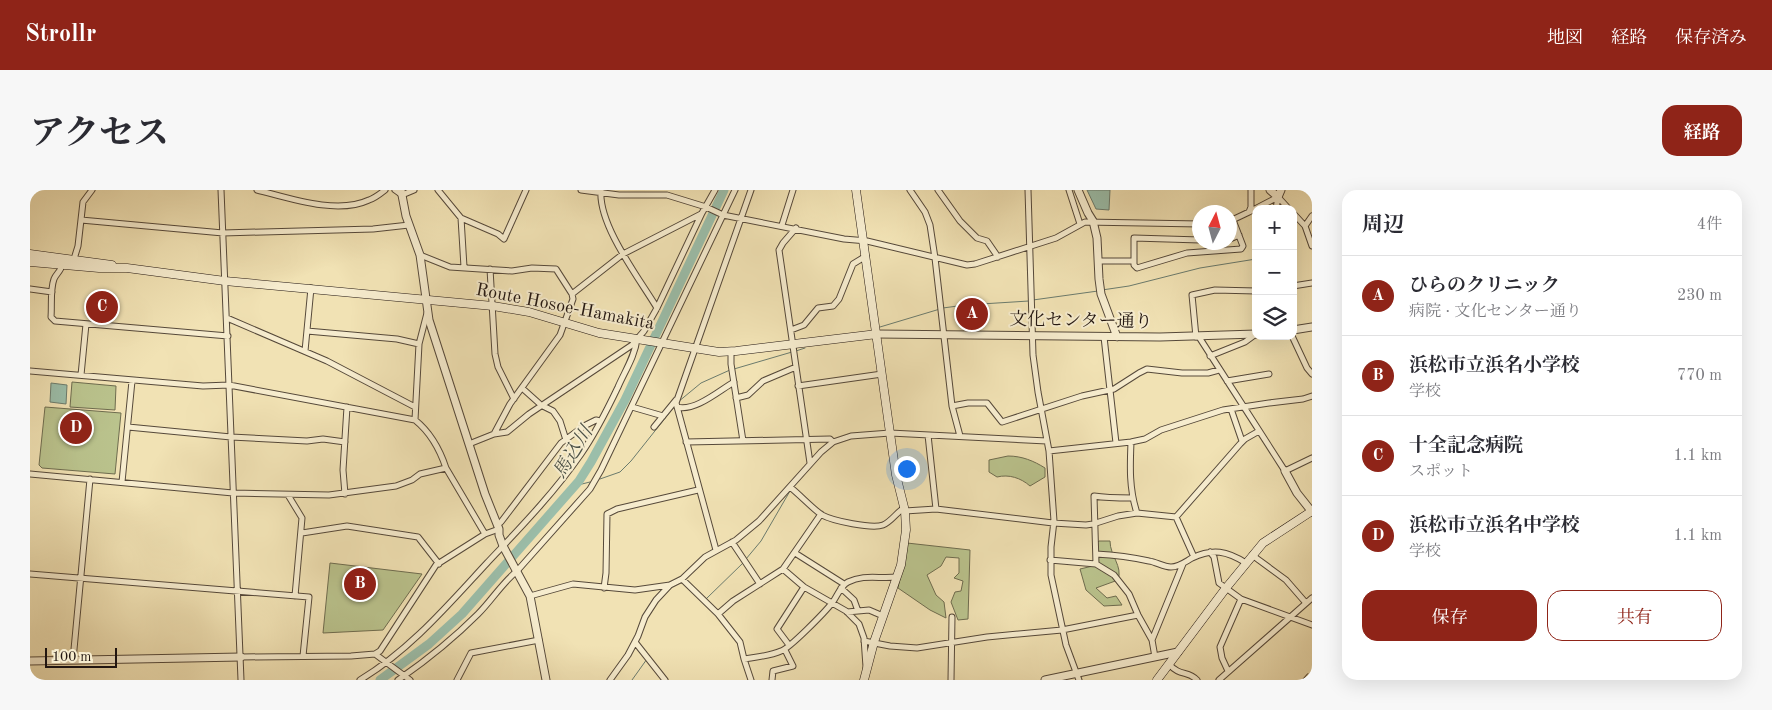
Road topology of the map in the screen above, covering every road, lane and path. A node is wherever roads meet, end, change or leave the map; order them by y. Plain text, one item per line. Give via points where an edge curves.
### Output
1 (92, 190) edge
2 (221, 190) edge
3 (257, 190) edge
4 (385, 190) edge
5 (395, 190) edge
6 (414, 190) edge
7 (438, 190) edge
8 (526, 190) edge
9 (581, 190) edge
10 (715, 190) edge
11 (735, 190) edge
12 (751, 190) edge
13 (792, 190) edge
14 (856, 190) edge
15 (910, 190) edge
16 (938, 190) edge
17 (1028, 190) edge
18 (1069, 190) edge
19 (1078, 190) edge
20 (1251, 190) edge
21 (1270, 190) edge
22 (402, 192) edge
23 (601, 192) edge
24 (667, 192) edge
25 (1279, 194) edge
26 (1286, 205) edge
27 (707, 207) junction
28 (1249, 212) junction
29 (702, 213) junction
30 (722, 214) junction
31 (1312, 216) edge
32 (1237, 217) edge
33 (1297, 217) edge
34 (461, 218) junction
35 (741, 219) junction
36 (80, 220) junction
37 (1093, 221) junction
38 (1080, 224) junction
39 (1192, 224) edge
40 (409, 225) junction
41 (782, 225) junction
42 (1305, 226) junction
43 (796, 228) junction
44 (1237, 231) edge
45 (223, 233) junction
46 (1239, 235) joint
47 (1192, 240) edge
48 (864, 241) junction
49 (1312, 246) edge
50 (1030, 247) junction
51 (30, 254) edge
52 (623, 254) junction
53 (420, 255) junction
54 (866, 256) junction
55 (998, 257) junction
56 (936, 258) junction
57 (74, 259) junction
58 (1098, 261) junction
59 (1133, 261) junction
60 (30, 262) edge
61 (62, 265) junction
62 (464, 267) junction
63 (126, 268) junction
64 (490, 269) junction
65 (225, 281) junction
66 (1312, 283) edge
67 (1297, 285) edge
68 (311, 288) junction
69 (30, 289) edge
70 (1252, 291) edge
71 (52, 292) junction
72 (572, 294) junction
73 (426, 298) junction
74 (493, 306) junction
75 (657, 308) junction
76 (427, 313) junction
77 (227, 318) junction
78 (565, 322) junction
79 (86, 324) junction
80 (1312, 328) edge
81 (307, 330) junction
82 (791, 330) junction
83 (1297, 330) edge
84 (877, 334) junction
85 (1252, 334) edge
86 (944, 335) junction
87 (228, 336) junction
88 (1032, 336) junction
89 (1104, 337) junction
90 (1117, 337) junction
91 (1198, 337) junction
92 (1252, 337) edge
93 (639, 339) junction
94 (1294, 340) edge
95 (661, 342) junction
96 (419, 344) junction
97 (695, 348) junction
98 (794, 349) junction
99 (305, 351) junction
100 (731, 352) junction
101 (1210, 356) junction
102 (796, 367) junction
103 (1219, 370) junction
104 (30, 371) edge
105 (882, 374) junction
106 (1269, 374) dead end
107 (1312, 374) edge
108 (82, 375) junction
109 (132, 381) junction
110 (1227, 381) junction
111 (734, 382) junction
112 (229, 385) junction
113 (798, 386) junction
114 (522, 388) junction
115 (1111, 390) junction
116 (1312, 396) edge
117 (736, 398) junction
118 (514, 399) junction
119 (677, 403) junction
120 (542, 405) junction
121 (952, 406) junction
122 (346, 407) junction
123 (632, 407) junction
124 (1243, 407) junction
125 (415, 408) junction
126 (1041, 409) junction
127 (1231, 409) junction
128 (663, 416) junction
129 (415, 420) junction
130 (600, 421) junction
131 (128, 427) junction
132 (654, 427) dead end
133 (1259, 431) junction
134 (890, 433) junction
135 (494, 434) junction
136 (928, 435) junction
137 (960, 436) junction
138 (231, 437) junction
139 (566, 440) junction
140 (807, 440) junction
141 (743, 441) junction
142 (1047, 441) junction
143 (1242, 441) junction
144 (345, 442) junction
145 (686, 442) junction
146 (833, 442) junction
147 (1131, 442) junction
148 (1116, 443) junction
149 (469, 444) junction
150 (1049, 451) junction
151 (1312, 458) edge
152 (810, 463) junction
153 (446, 468) junction
154 (1285, 472) junction
155 (30, 474) edge
156 (90, 480) junction
157 (122, 482) junction
158 (790, 487) junction
159 (698, 490) junction
160 (233, 492) junction
161 (345, 494) junction
162 (288, 495) junction
163 (1132, 498) junction
164 (905, 509) junction
165 (936, 509) junction
166 (1312, 512) edge
167 (1137, 513) junction
168 (821, 514) junction
169 (1176, 517) junction
170 (1053, 523) junction
171 (1094, 524) junction
172 (498, 527) junction
173 (302, 533) junction
174 (485, 534) junction
175 (732, 542) junction
176 (504, 547) junction
177 (716, 550) junction
178 (1210, 552) junction
179 (795, 553) junction
180 (1096, 554) junction
181 (1252, 555) junction
182 (1194, 557) junction
183 (1050, 560) junction
184 (439, 564) junction
185 (1096, 564) junction
186 (1183, 564) junction
187 (1246, 564) junction
188 (783, 569) junction
189 (517, 570) junction
190 (30, 574) edge
191 (896, 578) junction
192 (80, 579) junction
193 (682, 579) junction
194 (670, 584) junction
195 (760, 584) junction
196 (843, 586) junction
197 (804, 587) junction
198 (604, 588) junction
199 (1226, 588) junction
200 (238, 591) junction
201 (295, 596) junction
202 (530, 596) junction
203 (1312, 598) edge
204 (1241, 600) junction
205 (1306, 603) junction
206 (832, 604) junction
207 (858, 611) junction
208 (847, 612) junction
209 (718, 614) junction
210 (1138, 615) junction
211 (883, 616) junction
212 (952, 617) dead end
213 (1290, 617) junction
214 (1312, 625) edge
215 (1062, 630) junction
216 (539, 640) junction
217 (1152, 640) junction
218 (864, 641) junction
219 (635, 642) junction
220 (874, 642) junction
221 (952, 642) junction
222 (787, 648) junction
223 (1178, 652) junction
224 (375, 654) junction
225 (303, 656) junction
226 (240, 657) junction
227 (1155, 657) junction
228 (744, 659) junction
229 (30, 660) edge
230 (73, 660) junction
231 (386, 662) junction
232 (1169, 664) junction
233 (866, 667) junction
234 (1228, 671) junction
235 (404, 676) junction
236 (1076, 677) edge
237 (241, 680) edge
238 (360, 680) edge
239 (398, 680) edge
240 (410, 680) edge
241 (457, 680) edge
242 (546, 680) edge
243 (611, 680) edge
244 (665, 680) edge
245 (751, 680) edge
246 (772, 680) edge
247 (864, 680) edge
248 (952, 680) edge
249 (1045, 680) edge
250 (1157, 680) edge
251 (1196, 680) edge
252 (1220, 680) edge

1 - 36 street via 83,202
2 - 45 street
3 - 4 street via 333,206 368,201
5 - 22 street
6 - 22 street
7 - 34 street
8 - 34 street via 504,239
9 - 23 street
10 - 27 street
11 - 30 street
12 - 35 street
13 - 41 street
14 - 48 main road
15 - 56 street via 930,225
16 - 55 street via 960,221 978,238 987,241
17 - 50 street
18 - 38 street
19 - 37 street
20 - 28 street
21 - 25 street
22 - 40 street
23 - 24 street
23 - 52 street via 609,226
24 - 27 street
25 - 26 street
25 - 28 street
27 - 29 street
27 - 30 street
28 - 32 street
29 - 52 street
29 - 75 street
30 - 35 street
30 - 95 street
31 - 42 street
33 - 42 street
34 - 62 street
35 - 41 street
35 - 97 street
36 - 45 street
36 - 57 street
37 - 38 street
37 - 39 street
37 - 58 street
38 - 50 street via 1056,238
40 - 45 street
40 - 53 street
41 - 43 street
42 - 49 street
43 - 48 street
43 - 82 street via 779,250
44 - 46 street
45 - 65 street
46 - 59 street via 1241,249 1190,253 1137,268
47 - 59 street via 1134,238
48 - 54 main road
48 - 56 street
50 - 55 street
50 - 88 street
51 - 57 main road, Route Hosoe-Hamakita
52 - 72 street
52 - 75 street
53 - 62 street via 450,267
53 - 73 street
54 - 82 street via 853,264 833,306 818,308 804,326
54 - 84 main road
55 - 56 street via 967,265
56 - 86 street
57 - 63 main road, Route Hosoe-Hamakita
58 - 59 street
58 - 90 street via 1101,290
60 - 61 main road, Route Hosoe-Hamakita
61 - 63 main road, Route Hosoe-Hamakita
61 - 71 street via 54,279
62 - 64 street
63 - 65 main road, Route Hosoe-Hamakita
64 - 72 street via 556,269
64 - 74 street
65 - 68 main road, Route Hosoe-Hamakita
65 - 77 street
66 - 67 street
68 - 73 main road, Route Hosoe-Hamakita
68 - 81 street
69 - 71 street
70 - 91 street via 1215,290 1192,295
71 - 79 street via 53,320
72 - 78 street
73 - 74 main road, Route Hosoe-Hamakita
73 - 76 street
74 - 78 main road, Route Hosoe-Hamakita
74 - 118 street via 495,354
75 - 93 street
76 - 96 street
76 - 149 street
77 - 87 street
77 - 99 street
78 - 93 main road, Route Hosoe-Hamakita via 599,333
78 - 114 street via 560,335
79 - 87 street
79 - 108 street
80 - 83 street
81 - 96 street
81 - 99 street
82 - 98 street
84 - 86 street, 文化センター通り
84 - 98 main road, Route Hosoe-Hamakita
84 - 105 main road
85 - 91 street, 文化センター通り
86 - 88 street, 文化センター通り
86 - 121 street
87 - 112 street
88 - 89 street, 文化センター通り
88 - 126 street
89 - 90 street, 文化センター通り
89 - 115 street
90 - 91 street, 文化センター通り
91 - 101 street
92 - 101 street
93 - 95 main road, Route Hosoe-Hamakita
93 - 120 street
93 - 130 street
94 - 107 street
95 - 97 main road, Route Hosoe-Hamakita
95 - 123 street
96 - 125 street
97 - 100 main road, Route Hosoe-Hamakita
97 - 119 street
98 - 100 main road, Route Hosoe-Hamakita
98 - 102 street
99 - 125 street
100 - 111 street
101 - 103 street
102 - 113 street
102 - 117 street via 763,381 748,395
103 - 110 street
103 - 115 street via 1182,373 1147,369
104 - 108 street
105 - 113 street
105 - 134 main road
106 - 110 street
108 - 109 street
109 - 112 street
109 - 131 street
110 - 124 street
111 - 117 street
111 - 119 street via 708,399 686,408
112 - 122 street
112 - 138 street
113 - 140 street
114 - 118 street
114 - 120 street
115 - 126 street
115 - 148 street
116 - 124 street
117 - 141 street
118 - 135 street
119 - 128 street
119 - 145 street
120 - 135 street via 507,432
120 - 139 street via 553,411 560,421
121 - 126 street via 986,403 1002,422
121 - 137 street
122 - 129 street
122 - 144 street
123 - 128 street
123 - 189 street via 590,489
124 - 127 street
124 - 133 street
125 - 129 street
126 - 142 street
127 - 143 street
127 - 147 street
128 - 132 street
129 - 153 street via 433,440
130 - 139 street via 584,426
130 - 176 street via 566,474
131 - 138 street
131 - 157 street
133 - 143 street
133 - 154 street
134 - 136 street
134 - 146 street via 857,435
134 - 164 main road
135 - 149 street
136 - 137 street
136 - 165 street
137 - 142 street
138 - 144 street
138 - 160 street
139 - 172 street
140 - 141 street
140 - 146 street via 830,439
140 - 152 street
141 - 145 street
142 - 150 street
143 - 169 street
144 - 161 street
145 - 159 street
146 - 152 street
147 - 148 street
147 - 163 street
148 - 150 street
149 - 172 street
150 - 170 street
151 - 154 street
152 - 158 street
153 - 161 street via 420,474 396,486
153 - 174 street
154 - 166 street
155 - 156 street
156 - 157 street
156 - 192 street
157 - 160 street
158 - 168 street
158 - 175 street via 759,521
159 - 177 street
159 - 198 street via 607,514
160 - 162 street
160 - 200 street
161 - 162 street
162 - 173 street via 302,518
163 - 167 street
163 - 171 street via 1094,496
164 - 165 street
164 - 168 street via 884,525 874,526
164 - 191 main road via 905,548
165 - 170 street
166 - 181 main road via 1270,538
167 - 169 street
167 - 171 street
168 - 179 street
169 - 182 street
170 - 171 street
170 - 183 street
171 - 180 street
172 - 174 street
172 - 176 street
173 - 184 street via 347,526 418,537
173 - 201 street
174 - 184 street
175 - 177 street
175 - 195 street
176 - 189 street
176 - 231 street via 430,625
177 - 193 street
178 - 182 street
178 - 187 street via 1226,552
178 - 199 street via 1219,583
179 - 188 street
179 - 196 street
180 - 185 street
180 - 186 street via 1170,567
181 - 187 main road
181 - 205 street via 1286,580
182 - 186 street
183 - 185 street
183 - 215 street
184 - 224 street
185 - 210 street via 1118,580 1129,594
186 - 217 street
187 - 199 main road
188 - 195 street
188 - 197 street
189 - 202 street
189 - 235 street via 460,632
190 - 192 street
191 - 196 street via 864,576
191 - 211 main road
192 - 200 street
192 - 230 street
193 - 194 street
193 - 209 street
194 - 198 street via 635,590
194 - 219 street via 645,617
195 - 209 street
196 - 206 street
196 - 207 street
197 - 206 street
197 - 222 street via 777,629
198 - 202 street via 573,584
199 - 204 street
199 - 223 main road
200 - 201 street
200 - 226 street
201 - 225 street via 309,597
202 - 216 street
203 - 205 street
204 - 213 street
204 - 234 street via 1220,647
205 - 213 street
206 - 208 street
206 - 222 street
207 - 208 street
207 - 211 street via 869,610
208 - 218 street via 859,624
209 - 228 street via 740,642
210 - 215 street
210 - 217 street
211 - 220 main road
212 - 221 street
213 - 214 street
213 - 234 street
215 - 221 street
215 - 236 street
216 - 241 street via 471,653
216 - 242 street
217 - 227 street
218 - 220 street
218 - 233 street
219 - 243 street
219 - 244 street
220 - 221 street via 916,648
220 - 233 main road
221 - 248 street
222 - 228 street
222 - 246 street via 794,666 774,671
223 - 227 street
223 - 232 main road
224 - 225 street
224 - 231 street
225 - 226 street
226 - 230 street
226 - 237 street
227 - 236 street
228 - 245 street
229 - 230 street
231 - 235 street
231 - 238 street
232 - 250 main road
232 - 251 street via 1177,673 1191,675
233 - 247 main road
234 - 252 street
235 - 239 street
235 - 240 street
236 - 249 street

